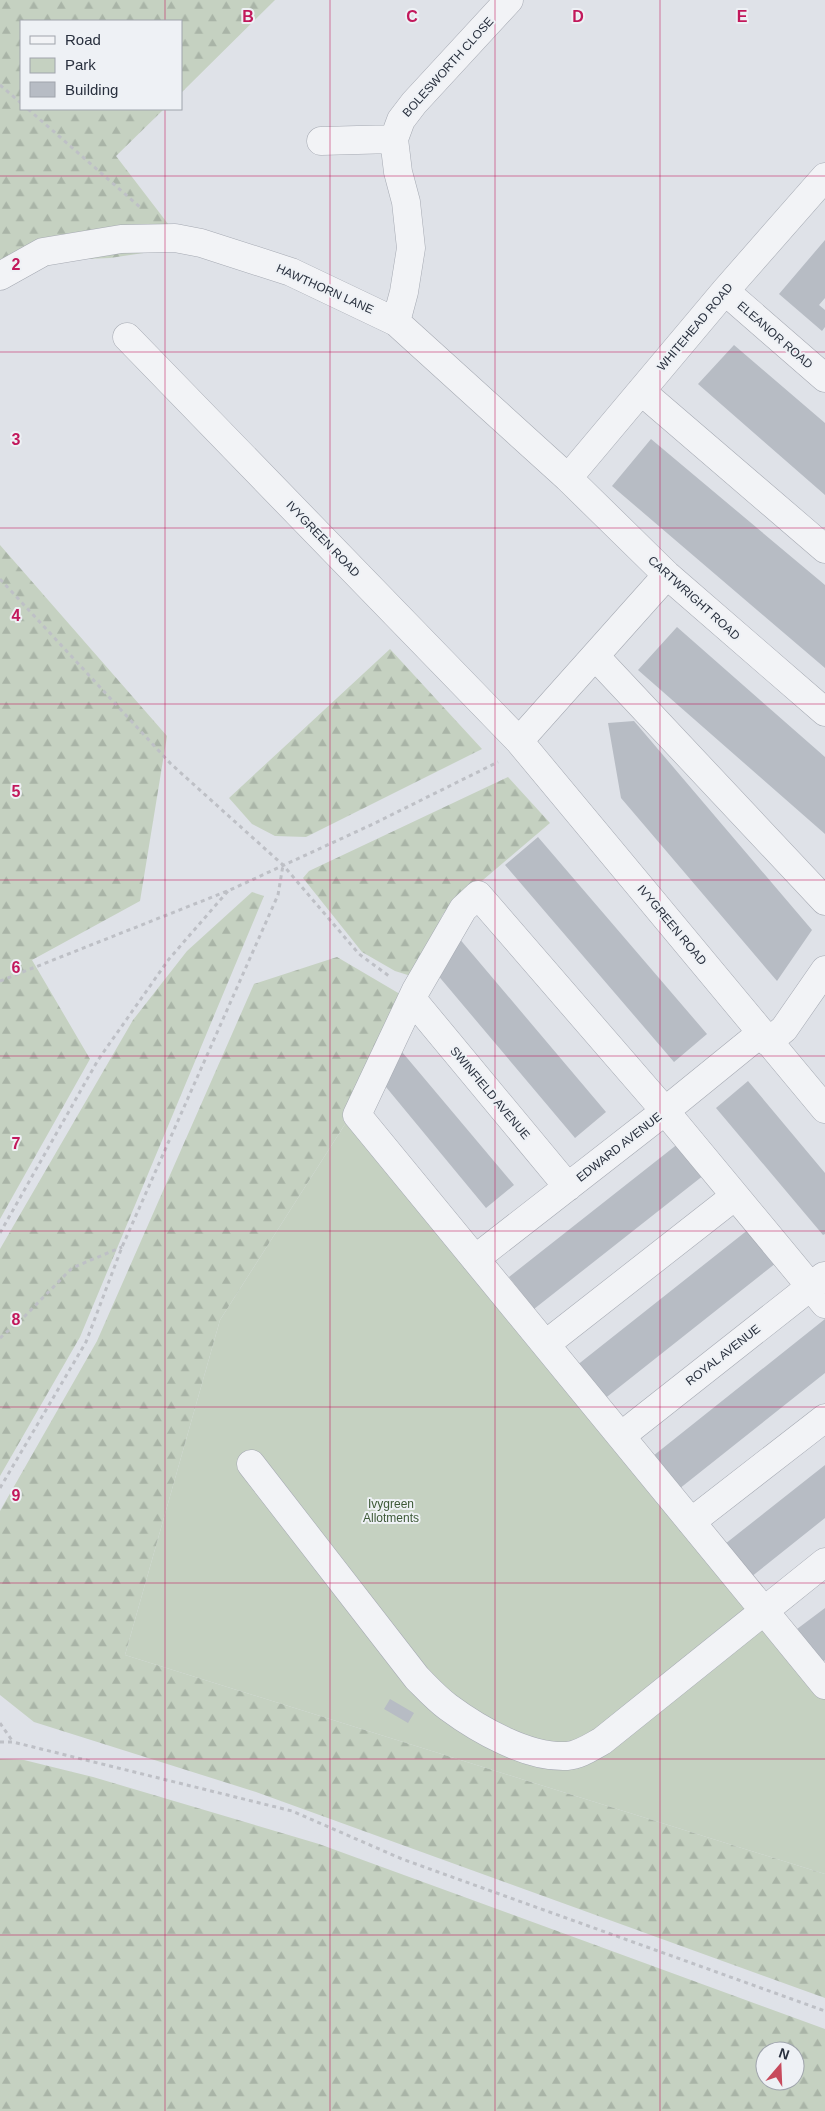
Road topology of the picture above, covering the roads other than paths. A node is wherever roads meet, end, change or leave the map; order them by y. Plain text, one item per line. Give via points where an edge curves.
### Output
1 (509, 0) edge
2 (394, 139) junction
3 (322, 141) dead end
4 (825, 177) edge
5 (0, 276) edge
6 (725, 291) junction
7 (396, 322) junction
8 (127, 337) dead end
9 (825, 378) edge
10 (641, 391) junction
11 (568, 478) junction
12 (825, 549) edge
13 (667, 575) junction
14 (595, 656) junction
15 (825, 712) edge
16 (519, 742) junction
17 (825, 901) edge
18 (825, 970) edge
19 (404, 990) junction
20 (764, 1037) junction
21 (825, 1109) edge
22 (665, 1111) junction
23 (568, 1187) junction
24 (735, 1196) junction
25 (475, 1259) junction
26 (820, 1288) edge
27 (546, 1344) junction
28 (825, 1418) edge
29 (621, 1436) junction
30 (251, 1464) dead end
31 (691, 1522) junction
32 (825, 1562) edge
33 (761, 1612) junction
34 (825, 1685) edge

1 - 2 street, BOLESWORTH CLOSE via 414,102 401,120
2 - 3 street
2 - 7 street via 411,248
4 - 6 street, WHITEHEAD ROAD
5 - 7 street, HAWTHORN LANE via 43,252 121,239 175,238 201,243 291,272
6 - 9 street, ELEANOR ROAD
6 - 10 street, WHITEHEAD ROAD
7 - 11 street, HAWTHORN LANE
8 - 16 street, IVYGREEN ROAD
10 - 11 street, WHITEHEAD ROAD
10 - 12 street
11 - 13 street, CARTWRIGHT ROAD
13 - 14 street
13 - 15 street, CARTWRIGHT ROAD
14 - 16 street
14 - 17 street
16 - 20 street, IVYGREEN ROAD
18 - 20 street, EDWARD AVENUE via 784,1029
19 - 22 street via 463,909 478,895
19 - 23 street, SWINFIELD AVENUE
19 - 25 street via 357,1115
20 - 21 street, IVYGREEN ROAD
20 - 22 street, EDWARD AVENUE
22 - 23 street, EDWARD AVENUE
22 - 24 street
23 - 25 street, EDWARD AVENUE
24 - 26 street
24 - 27 street
25 - 27 street
26 - 29 street, ROYAL AVENUE
27 - 29 street
28 - 31 street
29 - 31 street
30 - 33 street via 423,1684 446,1706 476,1727 542,1755 568,1756 602,1741
31 - 33 street
32 - 33 street
33 - 34 street

